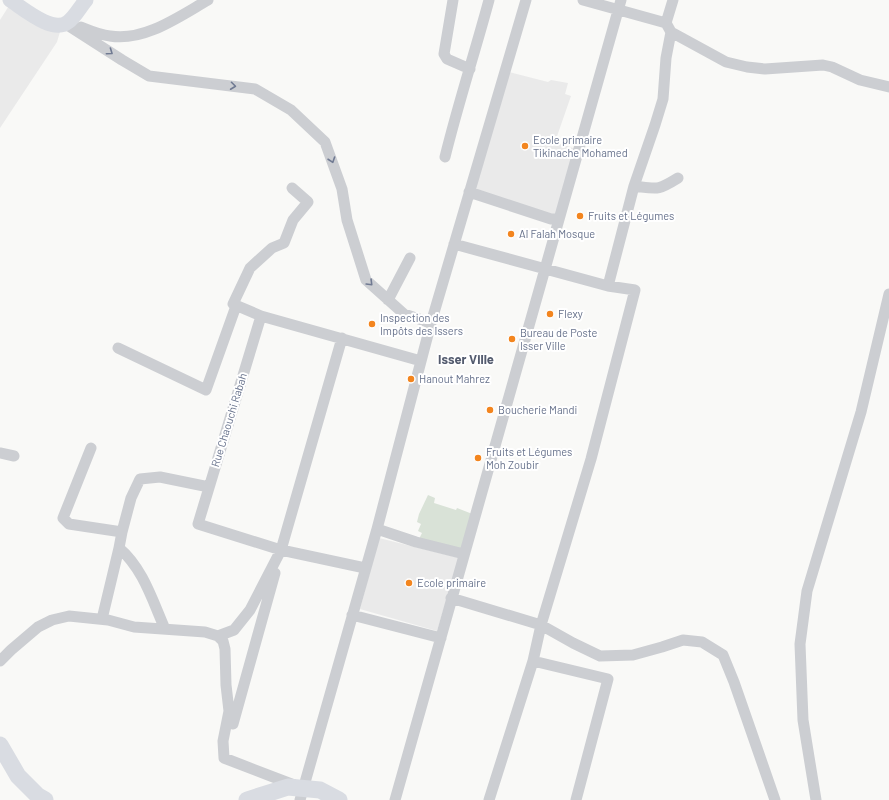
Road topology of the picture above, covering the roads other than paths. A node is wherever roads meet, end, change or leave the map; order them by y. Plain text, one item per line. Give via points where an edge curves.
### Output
1 (10, 0) edge
2 (86, 0) edge
3 (208, 0) edge
4 (454, 0) edge
5 (489, 0) edge
6 (526, 0) edge
7 (583, 0) edge
8 (673, 0) edge
9 (620, 5) edge
10 (67, 23) junction
11 (668, 27) junction
12 (470, 69) junction
13 (889, 87) edge
14 (445, 157) dead end
15 (678, 178) dead end
16 (634, 186) junction
17 (292, 188) dead end
18 (469, 192) junction
19 (559, 219) junction
20 (454, 244) junction
21 (410, 258) dead end
22 (545, 268) junction
23 (608, 286) junction
24 (889, 294) edge
25 (388, 300) junction
26 (236, 306) junction
27 (887, 308) edge
28 (261, 316) junction
29 (431, 323) junction
30 (342, 338) junction
31 (118, 348) dead end
32 (421, 361) junction
33 (91, 448) dead end
34 (0, 453) edge
35 (14, 456) dead end
36 (209, 487) junction
37 (377, 529) junction
38 (122, 532) junction
39 (119, 548) junction
40 (281, 550) junction
41 (464, 554) junction
42 (365, 568) junction
43 (451, 598) junction
44 (352, 615) junction
45 (102, 619) junction
46 (541, 625) junction
47 (166, 629) junction
48 (218, 636) junction
49 (441, 638) junction
50 (0, 661) edge
51 (533, 661) junction
52 (0, 746) edge
53 (224, 758) junction
54 (302, 794) edge
55 (45, 800) edge
56 (247, 800) edge
57 (339, 800) edge
58 (395, 800) edge
59 (489, 800) edge
60 (576, 800) edge
61 (775, 800) edge
62 (816, 800) edge

1 - 10 main road via 50,25
2 - 10 main road
3 - 10 street via 144,34 112,37
4 - 12 street via 444,54 447,59
5 - 12 street
6 - 18 street
7 - 9 street
8 - 11 street
9 - 11 street
9 - 19 street
10 -> 25 street via 149,76 255,89 291,110 325,142 342,189 347,220 366,280
11 - 13 street via 726,62 740,66 765,69 823,65 860,80
11 - 16 street via 663,99
12 - 14 street
15 - 16 street via 662,188
16 - 23 street
17 - 26 street via 308,202 294,220 284,243 272,248 250,268 233,304
18 - 19 street via 551,219
18 - 20 street
19 - 22 street
20 - 22 street
20 - 29 street
21 - 25 street
22 - 23 street
22 - 41 street
23 - 46 street via 635,290 591,459
24 - 27 street
25 - 29 street via 404,314
26 - 28 street
26 - 31 street via 206,390
27 - 62 street via 861,412 807,591 800,644 803,720
28 - 30 street
28 - 36 street, Rue Chaouchi Rabah
29 - 32 street
30 - 32 street
30 - 40 street
32 - 37 street
33 - 38 street via 63,518 69,524
34 - 35 street
36 - 38 street via 160,477 140,479 131,498
36 - 40 street, Rue Chaouchi Rabah via 198,524
37 - 41 street
37 - 42 street
38 - 39 street
39 - 45 street
39 - 47 street via 129,556 145,582
40 - 42 street
40 - 48 street via 250,610 234,630
40 - 53 street
41 - 43 street
42 - 44 street
43 - 46 street
43 - 49 street
44 - 49 street
44 - 54 street
45 - 47 street via 134,628
45 - 50 street via 69,616 52,620 38,627
46 - 51 street
46 - 61 street via 600,656 633,655 683,640 702,642 723,655
47 - 48 street via 205,632
48 - 53 street via 223,641 225,649 229,711 223,741
49 - 58 street
51 - 59 street
51 - 60 street via 608,679
52 - 55 main road via 18,776
53 - 54 street
54 - 56 main road via 288,787
54 - 57 main road via 320,790

